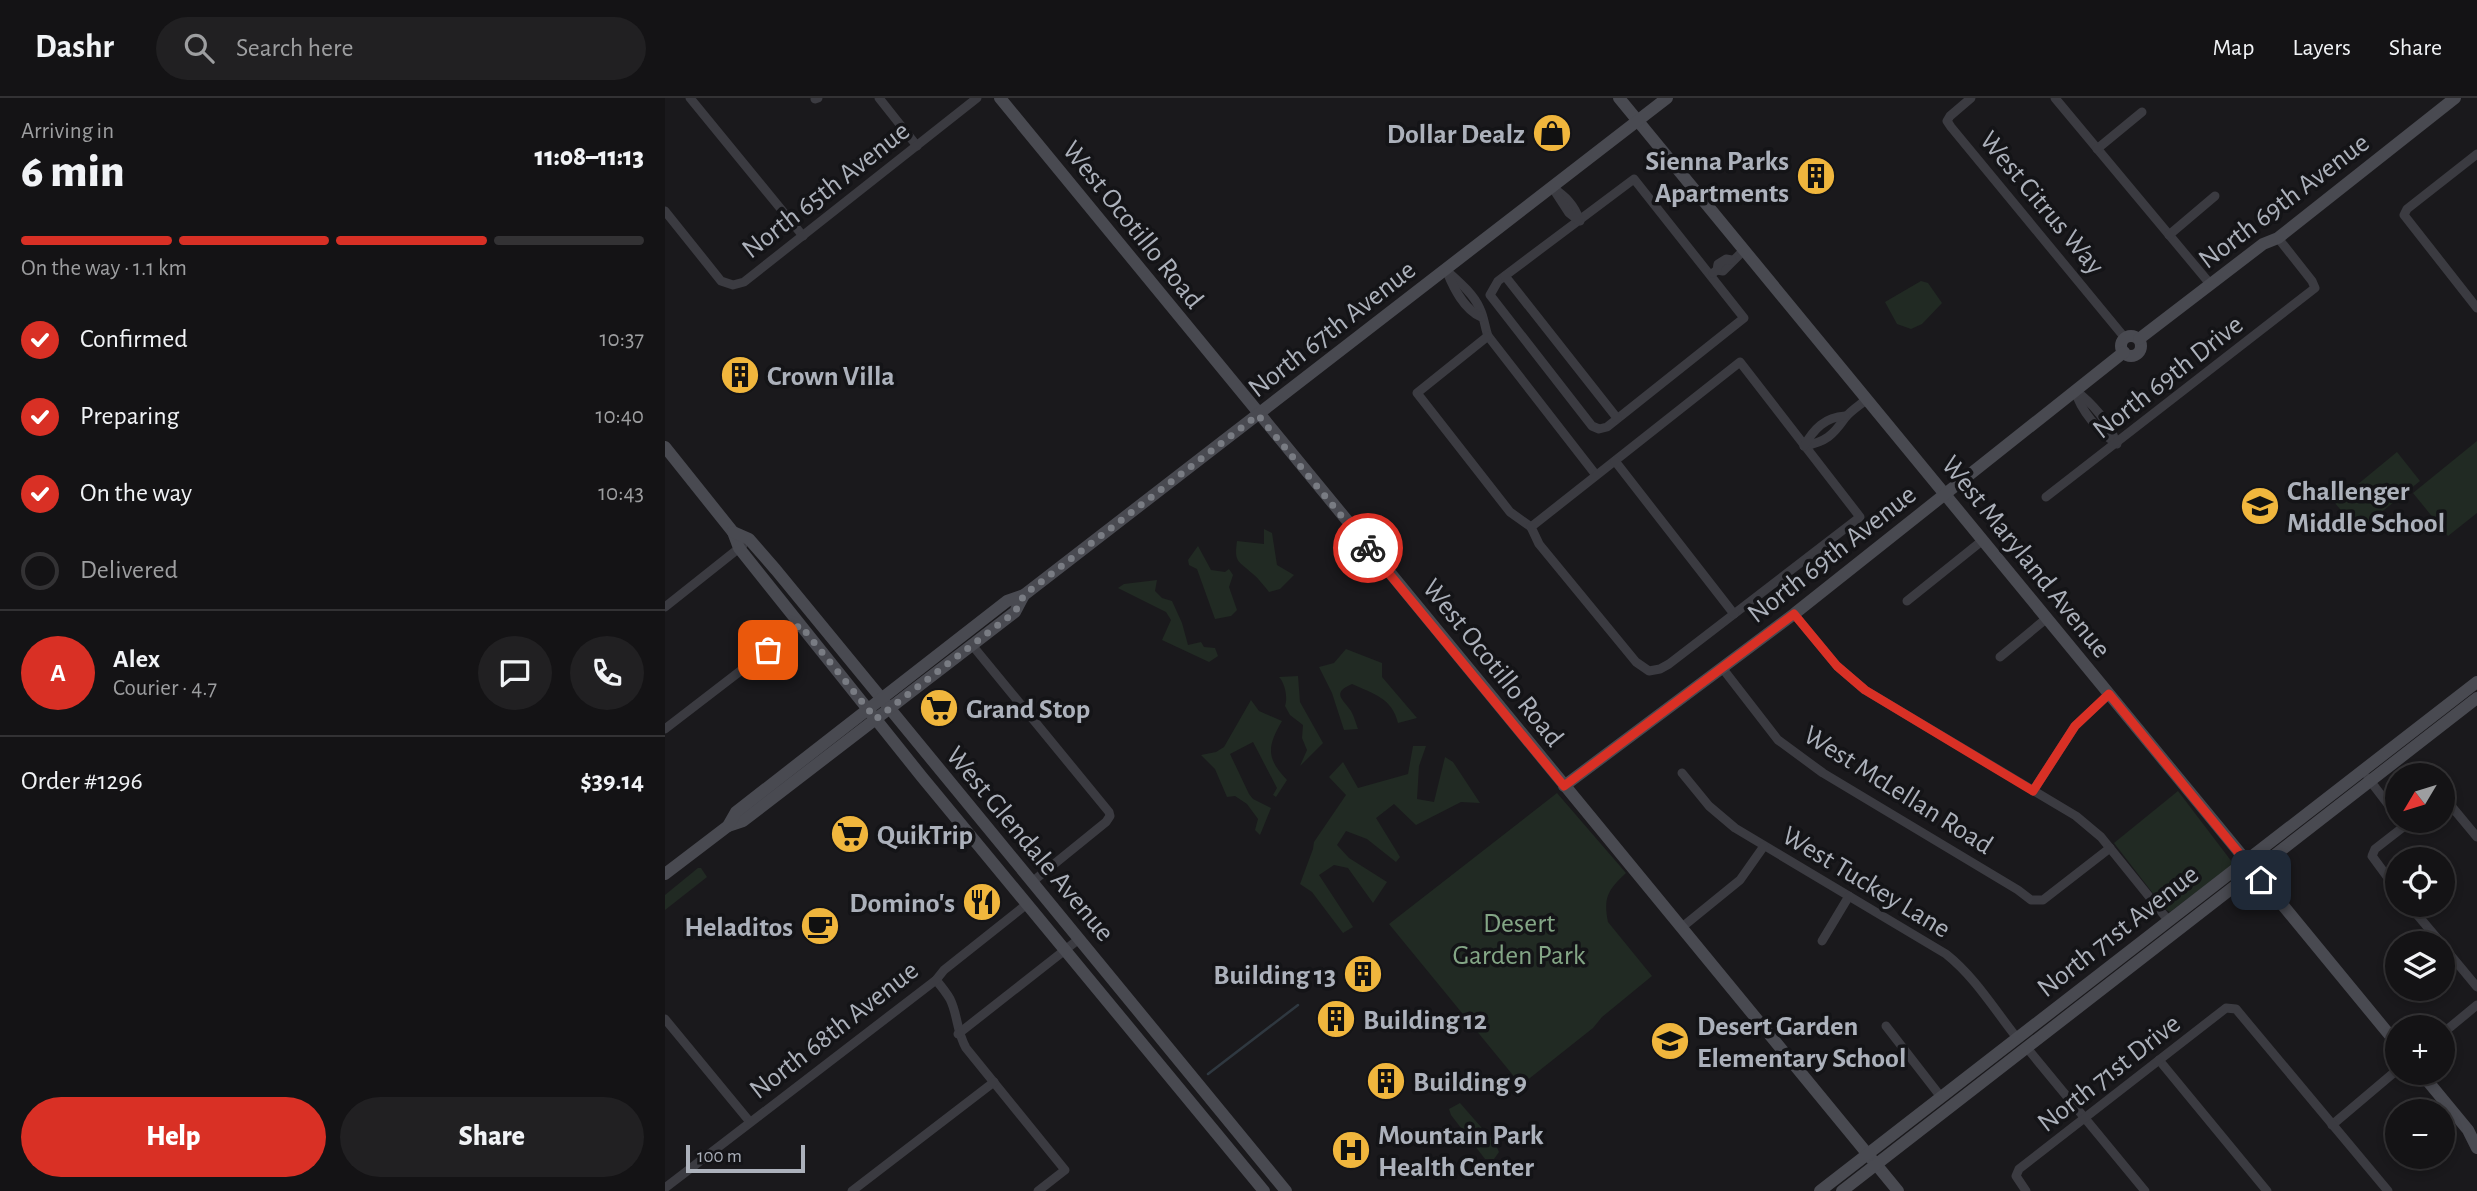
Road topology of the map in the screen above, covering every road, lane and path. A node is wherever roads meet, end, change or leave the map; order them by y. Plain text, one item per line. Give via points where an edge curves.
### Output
1 (690, 98) edge
2 (879, 98) edge
3 (977, 98) edge
4 (1000, 98) edge
5 (1619, 98) edge
6 (1667, 98) edge
7 (1971, 98) edge
8 (2055, 98) edge
9 (2455, 98) edge
10 (2142, 112) dead end
11 (1637, 121) junction
12 (917, 146) junction
13 (2097, 149) junction
14 (2477, 154) edge
15 (1552, 187) junction
16 (2215, 196) dead end
17 (665, 211) edge
18 (1580, 221) junction
19 (2169, 235) junction
20 (803, 236) junction
21 (2278, 238) junction
22 (1744, 250) junction
23 (1446, 270) junction
24 (1714, 272) junction
25 (1505, 276) junction
26 (2211, 285) junction
27 (2477, 308) edge
28 (1488, 336) junction
29 (2125, 338) junction
30 (2140, 339) junction
31 (2123, 352) junction
32 (2075, 390) junction
33 (1867, 399) junction
34 (1258, 415) junction
35 (1617, 418) junction
36 (2117, 444) junction
37 (1804, 446) junction
38 (665, 447) edge
39 (1615, 461) junction
40 (1596, 475) junction
41 (1944, 493) junction
42 (2046, 497) dead end
43 (1531, 527) junction
44 (733, 531) junction
45 (749, 540) junction
46 (1983, 540) junction
47 (739, 548) junction
48 (1024, 595) junction
49 (1907, 601) dead end
50 (665, 607) edge
51 (1734, 614) junction
52 (1794, 614) junction
53 (2047, 618) junction
54 (800, 625) junction
55 (972, 645) junction
56 (2000, 657) dead end
57 (1723, 669) junction
58 (2477, 682) edge
59 (2109, 694) junction
60 (2477, 698) edge
61 (880, 699) junction
62 (889, 709) junction
63 (872, 714) junction
64 (665, 730) edge
65 (1682, 773) dead end
66 (2366, 776) junction
67 (1564, 786) junction
68 (2033, 791) junction
69 (2385, 801) edge
70 (2455, 813) edge
71 (2393, 833) edge
72 (2477, 837) edge
73 (1764, 846) junction
74 (2110, 848) junction
75 (986, 855) junction
76 (2249, 866) junction
77 (665, 874) edge
78 (2385, 874) edge
79 (1032, 882) junction
80 (1849, 896) junction
81 (1027, 904) junction
82 (2419, 917) edge
83 (2168, 920) junction
84 (1681, 928) junction
85 (2430, 931) edge
86 (1079, 939) junction
87 (1822, 941) dead end
88 (1065, 950) junction
89 (2455, 962) edge
90 (936, 980) junction
91 (2477, 990) edge
92 (2477, 1003) edge
93 (665, 1019) edge
94 (2455, 1022) edge
95 (1886, 1026) dead end
96 (2385, 1030) edge
97 (958, 1034) junction
98 (2022, 1043) junction
99 (2159, 1060) junction
100 (2385, 1080) edge
101 (994, 1082) junction
102 (2431, 1085) edge
103 (1941, 1097) junction
104 (2085, 1119) junction
105 (750, 1122) junction
106 (2332, 1125) junction
107 (2477, 1148) edge
108 (1872, 1159) junction
109 (1261, 1161) junction
110 (1248, 1171) junction
111 (665, 1188) edge
112 (852, 1191) edge
113 (1038, 1191) edge
114 (1264, 1191) edge
115 (1286, 1191) edge
116 (1820, 1191) edge
117 (1842, 1191) edge
118 (1898, 1191) edge
119 (2026, 1191) edge
120 (2145, 1191) edge
121 (2267, 1191) edge
122 (2388, 1191) edge

1 - 20 street
2 - 12 street
3 - 12 street, North 65th Avenue
4 - 34 street, West Ocotillo Road
5 - 11 street, West Maryland Avenue
6 - 11 street, North 67th Avenue
7 - 29 street, West Citrus Way via 1947,121
8 - 13 street
9 - 21 street, North 69th Avenue
10 - 13 street
11 - 15 street, North 67th Avenue
11 - 22 street, West Maryland Avenue
12 - 20 street, North 65th Avenue
13 - 19 street
14 - 27 street via 2403,215
15 - 18 street via 1569,199
15 - 23 street, North 67th Avenue
16 - 19 street
17 - 20 street, North 65th Avenue via 721,281 733,285 744,282
18 - 24 street via 1635,179
18 - 25 street
19 - 26 street
21 - 26 street, North 69th Avenue via 2263,244
21 - 36 street, North 69th Drive via 2315,288
22 - 24 street via 1718,264
22 - 33 street, West Maryland Avenue
23 - 28 street via 1473,314 1481,317
23 - 34 street, North 67th Avenue
24 - 35 street via 1744,318
25 - 35 street
25 - 35 street via 1490,295 1542,363 1592,426 1599,429
26 - 30 street, North 69th Avenue
28 - 40 street
28 - 43 street via 1417,393 1510,512
29 - 30 street via 2133,335
29 - 31 street
30 - 31 street, North 69th Avenue via 2138,353 2129,356
31 - 32 street, North 69th Avenue
32 - 36 street via 2078,402
32 - 41 street, North 69th Avenue
33 - 37 street via 1819,444
33 - 41 street, West Maryland Avenue
34 - 48 street, North 67th Avenue
34 - 67 street, West Ocotillo Road
36 - 42 street, North 69th Drive
37 - 39 street via 1739,362
37 - 51 street via 1860,517
38 - 44 street, West Glendale Avenue
39 - 40 street
39 - 51 street
40 - 43 street
41 - 46 street, West Maryland Avenue
41 - 52 street, North 69th Avenue
43 - 51 street via 1539,544 1636,662 1649,671 1669,664
44 - 45 street, West Glendale Avenue
44 - 47 street, West Glendale Avenue
45 - 47 street
45 - 61 street, West Glendale Avenue
46 - 49 street
46 - 53 street, West Maryland Avenue
47 - 50 street
47 - 54 street, West Glendale Avenue
48 - 55 street, North 67th Avenue via 1015,612
48 - 61 street, North 67th Avenue via 1007,601
52 - 57 street, North 69th Avenue
52 - 68 street via 1837,666 1865,690
53 - 56 street
53 - 59 street, West Maryland Avenue
54 - 63 street, West Glendale Avenue
54 - 64 street
55 - 62 street, North 67th Avenue
55 - 79 street via 1110,816
57 - 67 street, North 69th Avenue
57 - 74 street, West McLellan Road via 1778,740 1823,773 2031,900 2043,900
58 - 66 street, North 71st Avenue
59 - 68 street via 2075,726
59 - 76 street, West Maryland Avenue
60 - 66 street, North 71st Avenue
61 - 62 street, West Glendale Avenue
61 - 63 street, North 67th Avenue
62 - 63 street, North 67th Avenue
62 - 79 street, West Glendale Avenue
63 - 75 street, West Glendale Avenue
63 - 77 street, North 67th Avenue via 736,812 727,826
65 - 73 street, West Tuckey Lane via 1721,817
66 - 69 street
66 - 76 street, North 71st Avenue
67 - 84 street, West Ocotillo Road
68 - 74 street via 2084,821
70 - 72 street
71 - 78 street via 2372,856
73 - 80 street, West Tuckey Lane
73 - 84 street via 1740,880
74 - 83 street
75 - 79 street via 996,851 1013,871
75 - 81 street, West Glendale Avenue
76 - 83 street, North 71st Avenue
76 - 96 street, West Maryland Avenue
76 - 98 street, North 71st Avenue
79 - 86 street, West Glendale Avenue
80 - 87 street
80 - 98 street, West Tuckey Lane via 1961,966
81 - 88 street, West Glendale Avenue
81 - 90 street, North 68th Avenue
82 - 85 street
83 - 98 street, North 71st Avenue
84 - 108 street, West Ocotillo Road
86 - 88 street
86 - 109 street, West Glendale Avenue
88 - 97 street
88 - 110 street, West Glendale Avenue
89 - 91 street
90 - 97 street via 949,996
90 - 105 street, North 68th Avenue
91 - 92 street
92 - 94 street
93 - 105 street
95 - 103 street
97 - 101 street
98 - 103 street, North 71st Avenue
98 - 104 street, West Tuckey Lane
98 - 108 street, North 71st Avenue
99 - 104 street, North 71st Drive
99 - 106 street, North 71st Drive via 2231,1007
99 - 121 street
100 - 106 street
101 - 112 street
101 - 113 street via 1065,1170
102 - 107 street
103 - 108 street, North 71st Avenue
104 - 119 street, North 71st Drive via 2019,1169 2016,1176
104 - 120 street, West Tuckey Lane
105 - 111 street, North 68th Avenue
106 - 122 street
108 - 116 street, North 71st Avenue
108 - 117 street, North 71st Avenue
108 - 118 street, West Ocotillo Road
109 - 110 street
109 - 115 street, West Glendale Avenue
110 - 114 street, West Glendale Avenue

